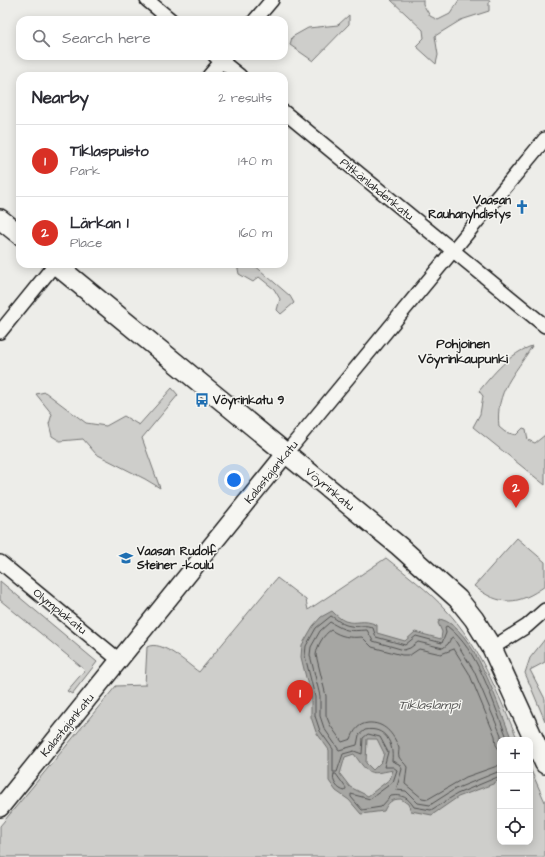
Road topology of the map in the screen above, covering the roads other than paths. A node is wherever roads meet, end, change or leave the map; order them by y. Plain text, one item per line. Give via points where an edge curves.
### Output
1 (147, 0) edge
2 (272, 0) edge
3 (166, 16) edge
4 (259, 16) edge
5 (220, 60) edge
6 (223, 60) edge
7 (212, 72) edge
8 (236, 72) edge
9 (288, 115) edge
10 (545, 139) edge
11 (0, 219) edge
12 (16, 232) edge
13 (454, 251) junction
14 (52, 268) edge
15 (60, 268) edge
16 (545, 326) edge
17 (0, 332) edge
18 (286, 453) junction
19 (0, 562) edge
20 (545, 610) edge
21 (492, 648) junction
22 (119, 660) junction
23 (545, 764) edge
24 (0, 808) edge

1 - 3 street
2 - 4 street
5 - 7 street
6 - 8 street
9 - 13 street, Pitkänlahdenkatu
10 - 13 street, Kalastajankatu
11 - 12 main road
13 - 16 street, Pitkänlahdenkatu
13 - 18 street, Kalastajankatu
14 - 17 street
15 - 18 main road, Vöyrinkatu
18 - 21 main road, Vöyrinkatu via 399,546 458,599
18 - 22 street, Kalastajankatu
19 - 22 street, Olympiakatu
20 - 21 street via 527,626
21 - 23 main road, Vöyrinkatu
22 - 24 street, Kalastajankatu

